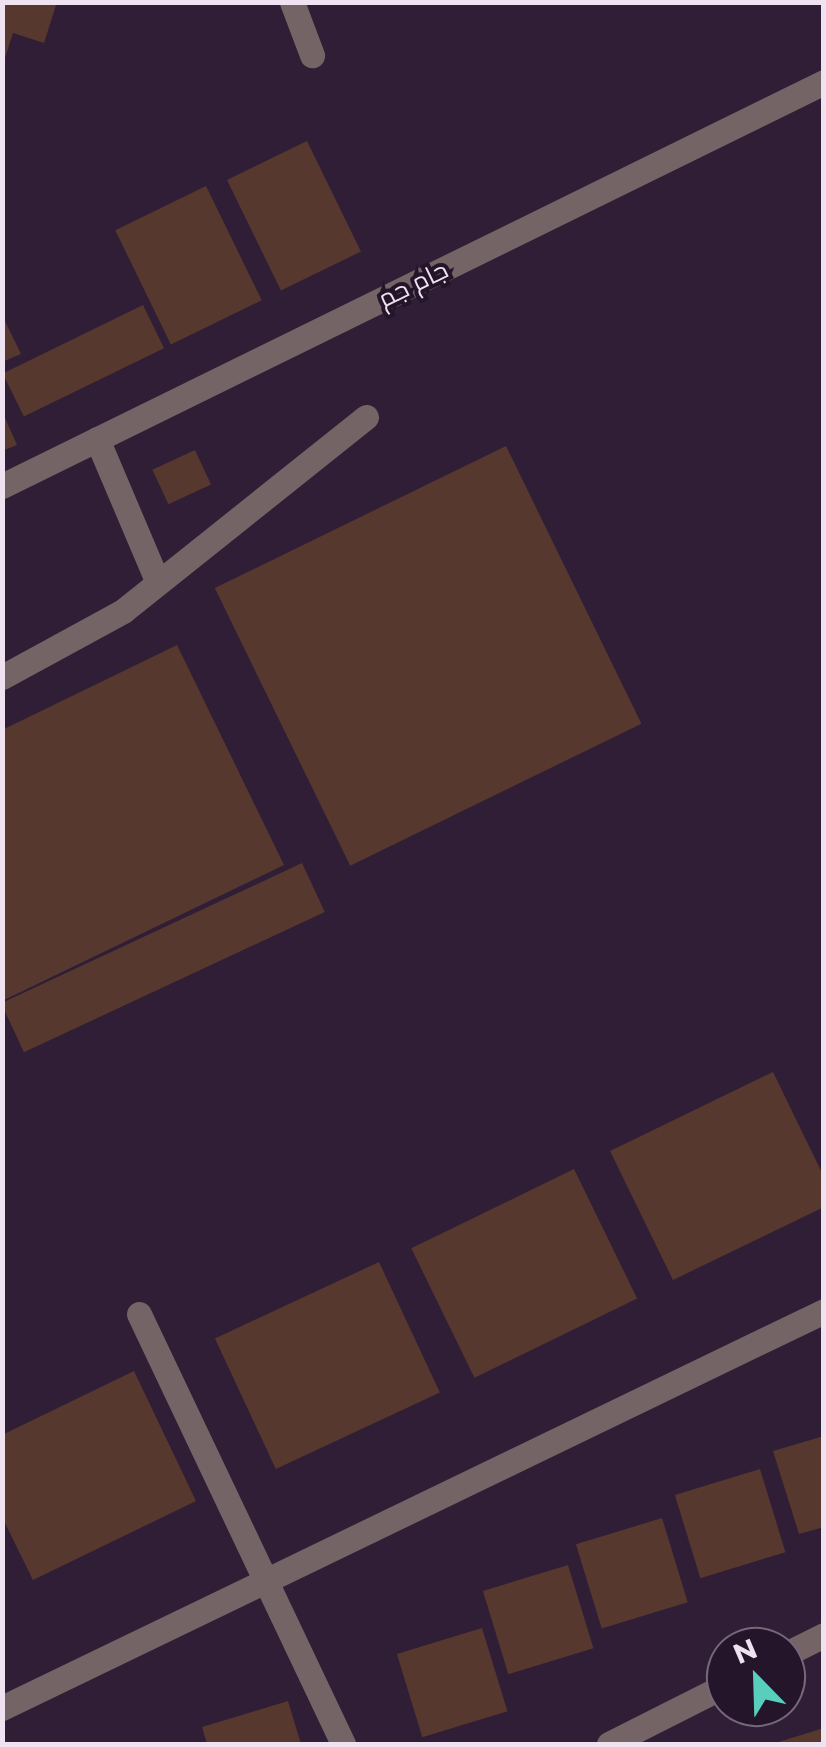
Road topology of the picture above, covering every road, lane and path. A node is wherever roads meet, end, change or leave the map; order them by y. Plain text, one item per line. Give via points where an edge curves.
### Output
1 (292, 2) edge
2 (312, 55) dead end
3 (824, 82) edge
4 (366, 417) dead end
5 (98, 439) junction
6 (2, 486) edge
7 (158, 584) junction
8 (2, 677) edge
9 (824, 1311) edge
10 (139, 1314) dead end
11 (266, 1578) junction
12 (706, 1695) edge
13 (2, 1708) edge
14 (344, 1744) edge
15 (609, 1744) edge

1 - 2 street
3 - 5 street, جام جم
4 - 7 street
5 - 6 street, جام جم
5 - 7 street
7 - 8 street
9 - 11 street
10 - 11 street
11 - 13 street
11 - 14 street
12 - 15 street

